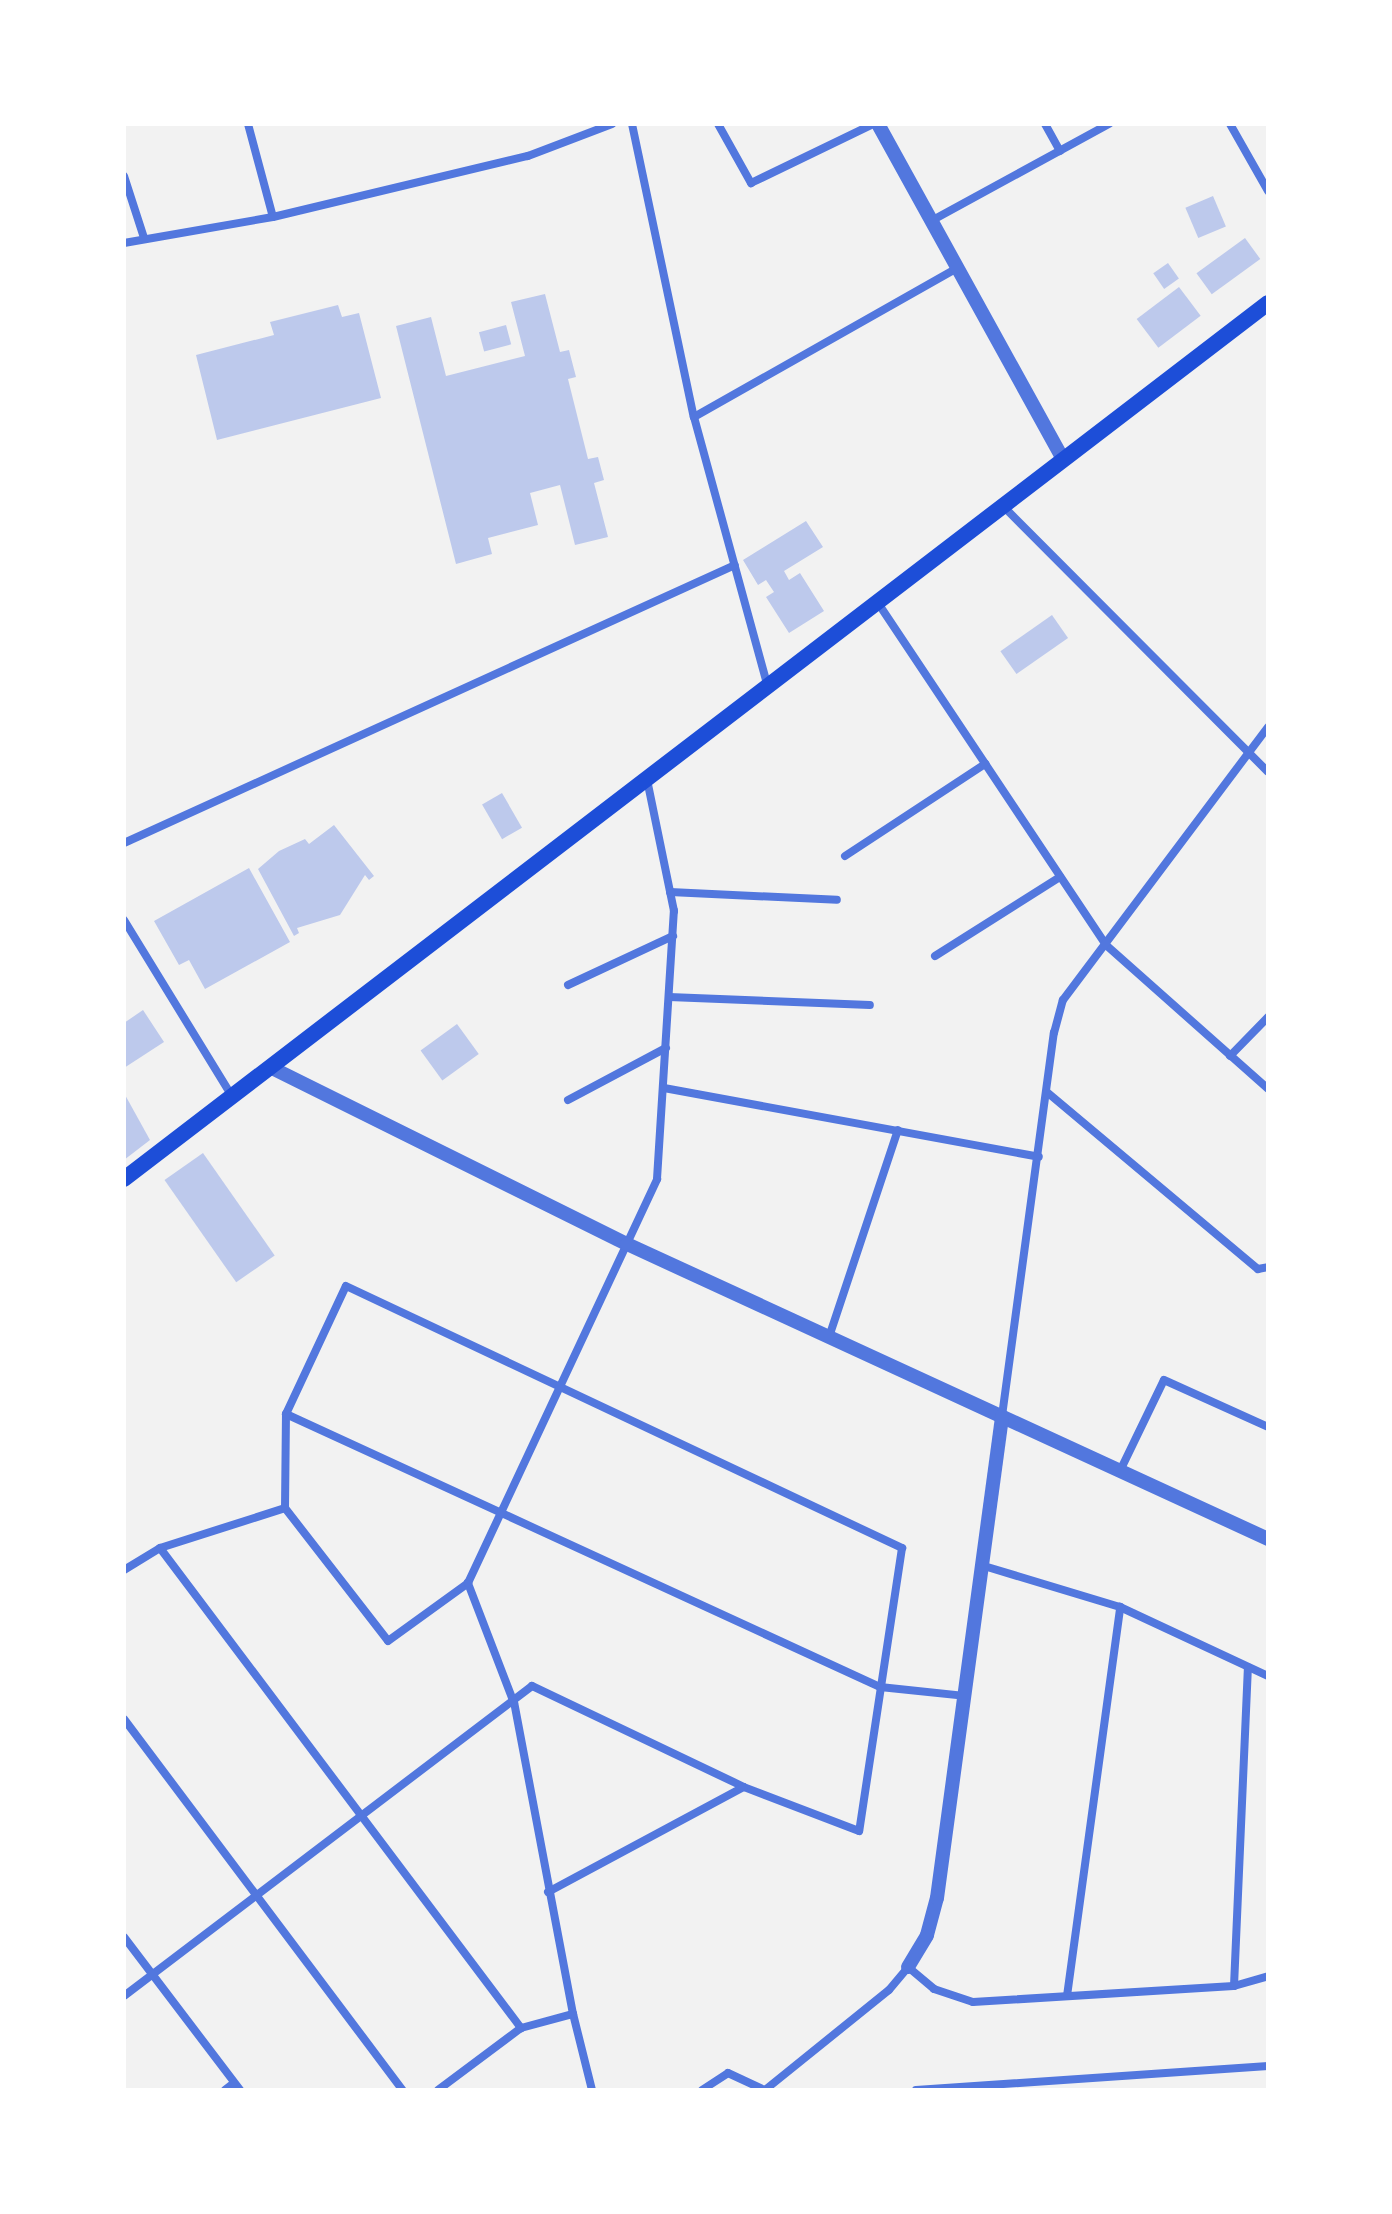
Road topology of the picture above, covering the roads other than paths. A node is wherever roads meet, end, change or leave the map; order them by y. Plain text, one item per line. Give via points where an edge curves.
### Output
1 (248, 124) edge
2 (612, 124) edge
3 (632, 124) edge
4 (718, 124) edge
5 (876, 124) edge
6 (1045, 124) edge
7 (1109, 124) edge
8 (1230, 124) edge
9 (1060, 151) junction
10 (124, 176) edge
11 (1268, 191) edge
12 (273, 217) junction
13 (931, 221) junction
14 (144, 238) junction
15 (124, 243) edge
16 (957, 268) junction
17 (1268, 303) edge
18 (694, 417) junction
19 (1063, 459) junction
20 (1003, 506) junction
21 (735, 565) junction
22 (878, 603) junction
23 (768, 688) junction
24 (1268, 727) edge
25 (1249, 751) junction
26 (985, 764) junction
27 (1268, 772) edge
28 (647, 779) junction
29 (124, 843) edge
30 (845, 856) dead end
31 (1060, 877) junction
32 (670, 892) junction
33 (837, 900) dead end
34 (124, 920) edge
35 (673, 936) junction
36 (1106, 945) junction
37 (935, 956) dead end
38 (568, 985) dead end
39 (669, 997) junction
40 (870, 1005) dead end
41 (1268, 1017) edge
42 (666, 1048) junction
43 (1230, 1056) junction
44 (272, 1068) junction
45 (664, 1088) junction
46 (1268, 1089) edge
47 (1048, 1093) junction
48 (232, 1096) junction
49 (568, 1100) dead end
50 (898, 1130) junction
51 (1039, 1157) junction
52 (124, 1179) edge
53 (627, 1244) junction
54 (1268, 1267) edge
55 (829, 1337) junction
56 (561, 1387) junction
57 (286, 1414) junction
58 (1002, 1416) junction
59 (1268, 1427) edge
60 (1119, 1473) junction
61 (285, 1508) junction
62 (502, 1516) junction
63 (1268, 1539) edge
64 (160, 1548) junction
65 (984, 1566) junction
66 (124, 1570) edge
67 (468, 1583) junction
68 (1120, 1607) junction
69 (1248, 1667) junction
70 (1268, 1676) edge
71 (880, 1687) junction
72 (967, 1697) junction
73 (514, 1703) junction
74 (124, 1719) edge
75 (744, 1787) junction
76 (362, 1816) junction
77 (548, 1892) junction
78 (257, 1896) junction
79 (124, 1937) edge
80 (908, 1967) junction
81 (152, 1975) junction
82 (1268, 1976) edge
83 (1234, 1986) junction
84 (124, 1996) edge
85 (1067, 1996) junction
86 (573, 2014) junction
87 (521, 2028) junction
88 (1268, 2066) edge
89 (237, 2086) edge
90 (225, 2090) edge
91 (403, 2090) edge
92 (438, 2090) edge
93 (592, 2090) edge
94 (702, 2090) edge
95 (765, 2090) edge
96 (916, 2090) edge

1 - 12 street
2 - 12 street via 528,156
3 - 18 street
4 - 5 street via 751,183
5 - 13 street
6 - 9 street
7 - 9 street
8 - 11 street
9 - 13 street
10 - 14 street
12 - 14 street
13 - 16 street
14 - 15 street
16 - 18 street
16 - 19 street
17 - 19 main road
18 - 21 street
19 - 20 main road
20 - 22 main road
20 - 25 street
21 - 23 street
21 - 29 street
22 - 23 main road
22 - 26 street
23 - 28 main road
24 - 25 street
25 - 27 street
25 - 36 street
26 - 30 street
26 - 31 street
28 - 32 street
28 - 44 main road
31 - 36 street
31 - 37 street
32 - 33 street
32 - 35 street
34 - 48 street
35 - 38 street
35 - 39 street
36 - 43 street
36 - 47 street via 1063,1000
39 - 40 street
39 - 42 street
41 - 43 street
42 - 45 street
42 - 49 street
43 - 46 street
44 - 48 main road
44 - 53 street
45 - 50 street
45 - 53 street via 657,1179
47 - 51 street
47 - 54 street via 1258,1269
48 - 52 main road
50 - 51 street
50 - 55 street
51 - 58 street
53 - 55 street
53 - 56 street
55 - 58 street
56 - 57 street via 346,1286
56 - 62 street
56 - 71 street via 902,1548
57 - 61 street
57 - 62 street
58 - 60 street
58 - 65 street
59 - 60 street via 1164,1380
60 - 63 street
61 - 64 street
61 - 67 street via 388,1641
62 - 67 street
62 - 71 street
64 - 66 street
64 - 76 street
65 - 68 street
65 - 72 street
67 - 73 street
68 - 69 street
68 - 85 street
69 - 70 street
69 - 83 street
71 - 72 street
71 - 75 street via 859,1831
72 - 80 street via 937,1898 927,1935
73 - 75 street via 532,1686
73 - 76 street
73 - 77 street
74 - 78 street
75 - 77 street
76 - 78 street
76 - 87 street
77 - 86 street
78 - 81 street
78 - 91 street
79 - 81 street
80 - 85 street via 934,1989 973,2002
80 - 95 street via 889,1990
81 - 84 street
81 - 89 street
82 - 83 street
83 - 85 street
86 - 87 street
86 - 93 street
87 - 92 street
88 - 96 street
89 - 90 street
94 - 95 street via 728,2073

